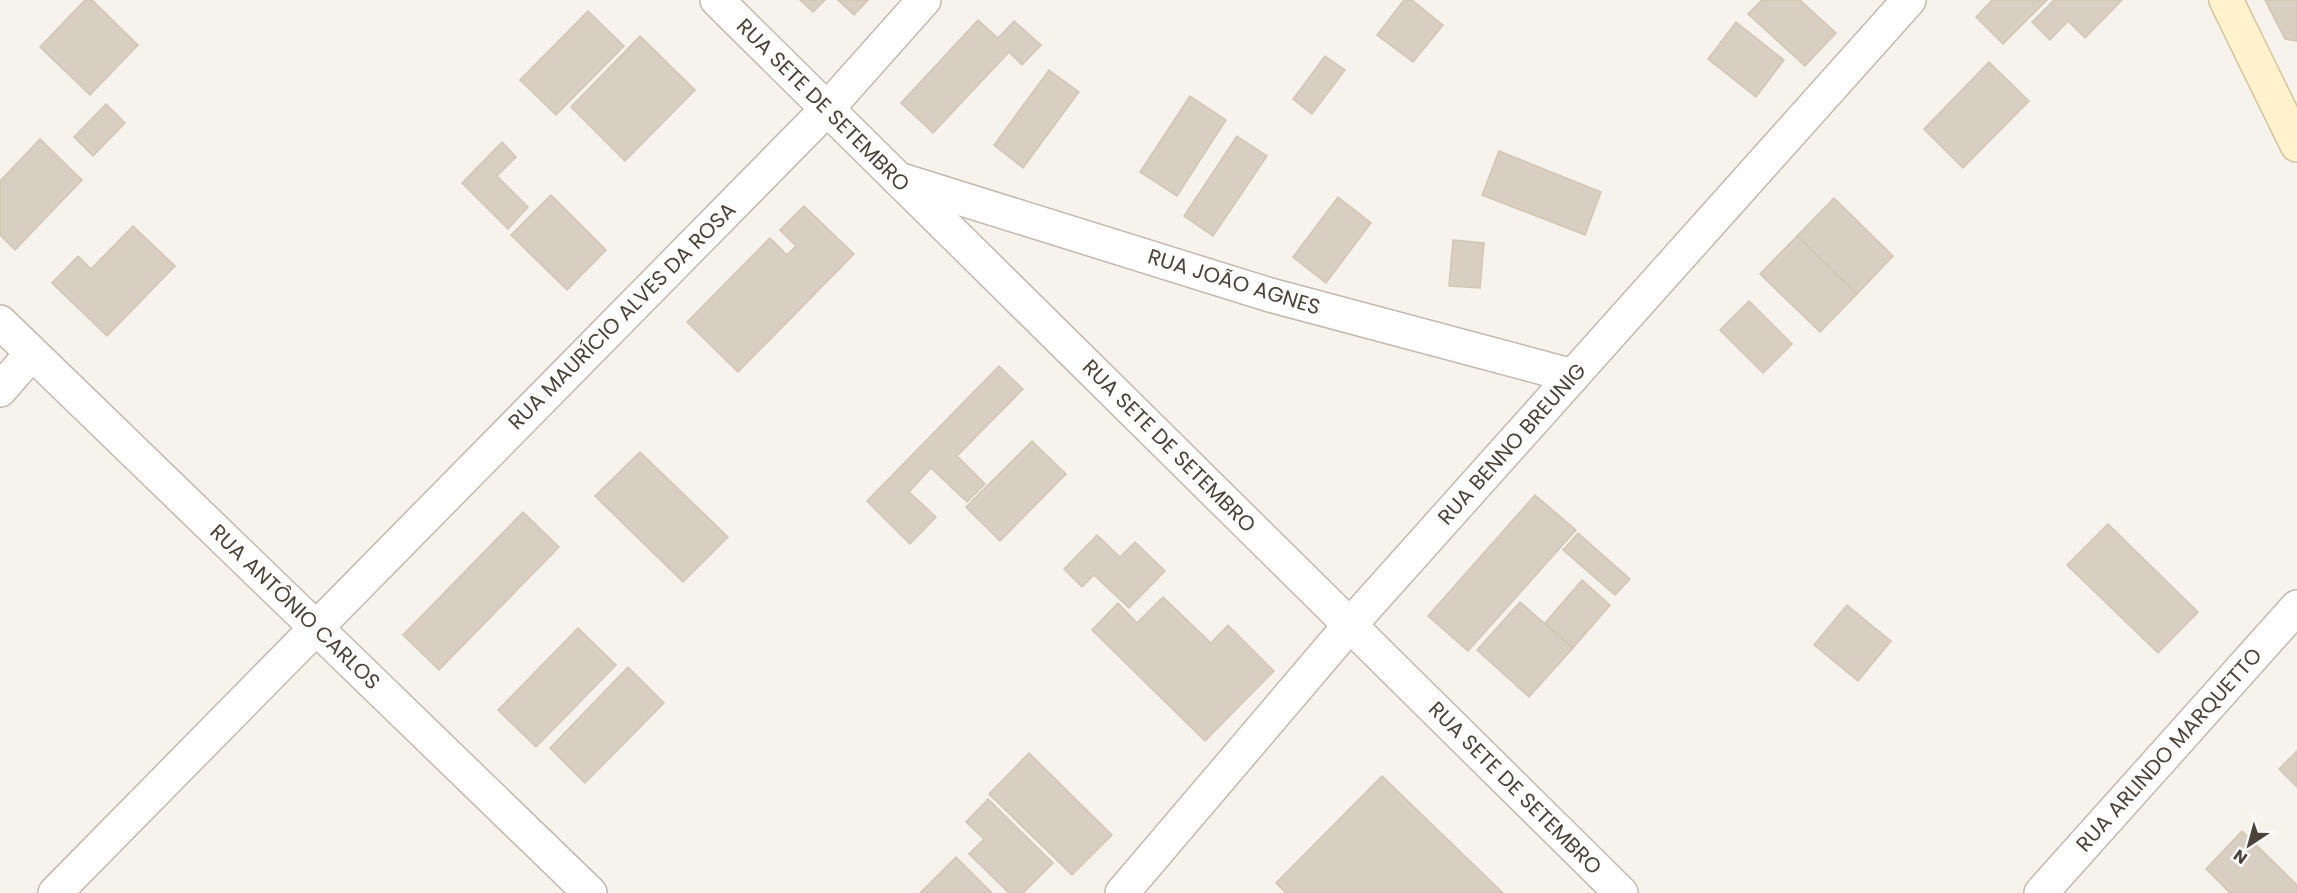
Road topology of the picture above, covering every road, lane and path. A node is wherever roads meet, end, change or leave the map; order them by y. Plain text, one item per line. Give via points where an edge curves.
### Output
1 (717, 0) edge
2 (924, 0) edge
3 (1909, 0) edge
4 (2226, 0) edge
5 (827, 109) junction
6 (2294, 131) edge
7 (898, 179) junction
8 (0, 322) edge
9 (32, 353) junction
10 (1574, 376) junction
11 (0, 390) edge
12 (2297, 607) edge
13 (1350, 625) junction
14 (315, 626) junction
15 (55, 893) edge
16 (590, 893) edge
17 (1122, 893) edge
18 (1621, 893) edge
19 (2040, 893) edge

1 - 5 street, RUA SETE DE SETEMBRO
2 - 5 street, RUA MAURÍCIO ALVES DA ROSA
3 - 10 street, RUA BENNO BREUNIG
4 - 6 main road
5 - 7 street, RUA SETE DE SETEMBRO
5 - 14 street, RUA MAURÍCIO ALVES DA ROSA
7 - 10 street, RUA JOÃO AGNES via 1270,295
7 - 13 street, RUA SETE DE SETEMBRO
8 - 9 street, RUA ANTÔNIO CARLOS
9 - 11 street
9 - 14 street, RUA ANTÔNIO CARLOS
10 - 13 street, RUA BENNO BREUNIG
12 - 19 street, RUA ARLINDO MARQUETTO
13 - 17 street, RUA BENNO BREUNIG
13 - 18 street, RUA SETE DE SETEMBRO
14 - 15 street, RUA MAURÍCIO ALVES DA ROSA
14 - 16 street, RUA ANTÔNIO CARLOS

